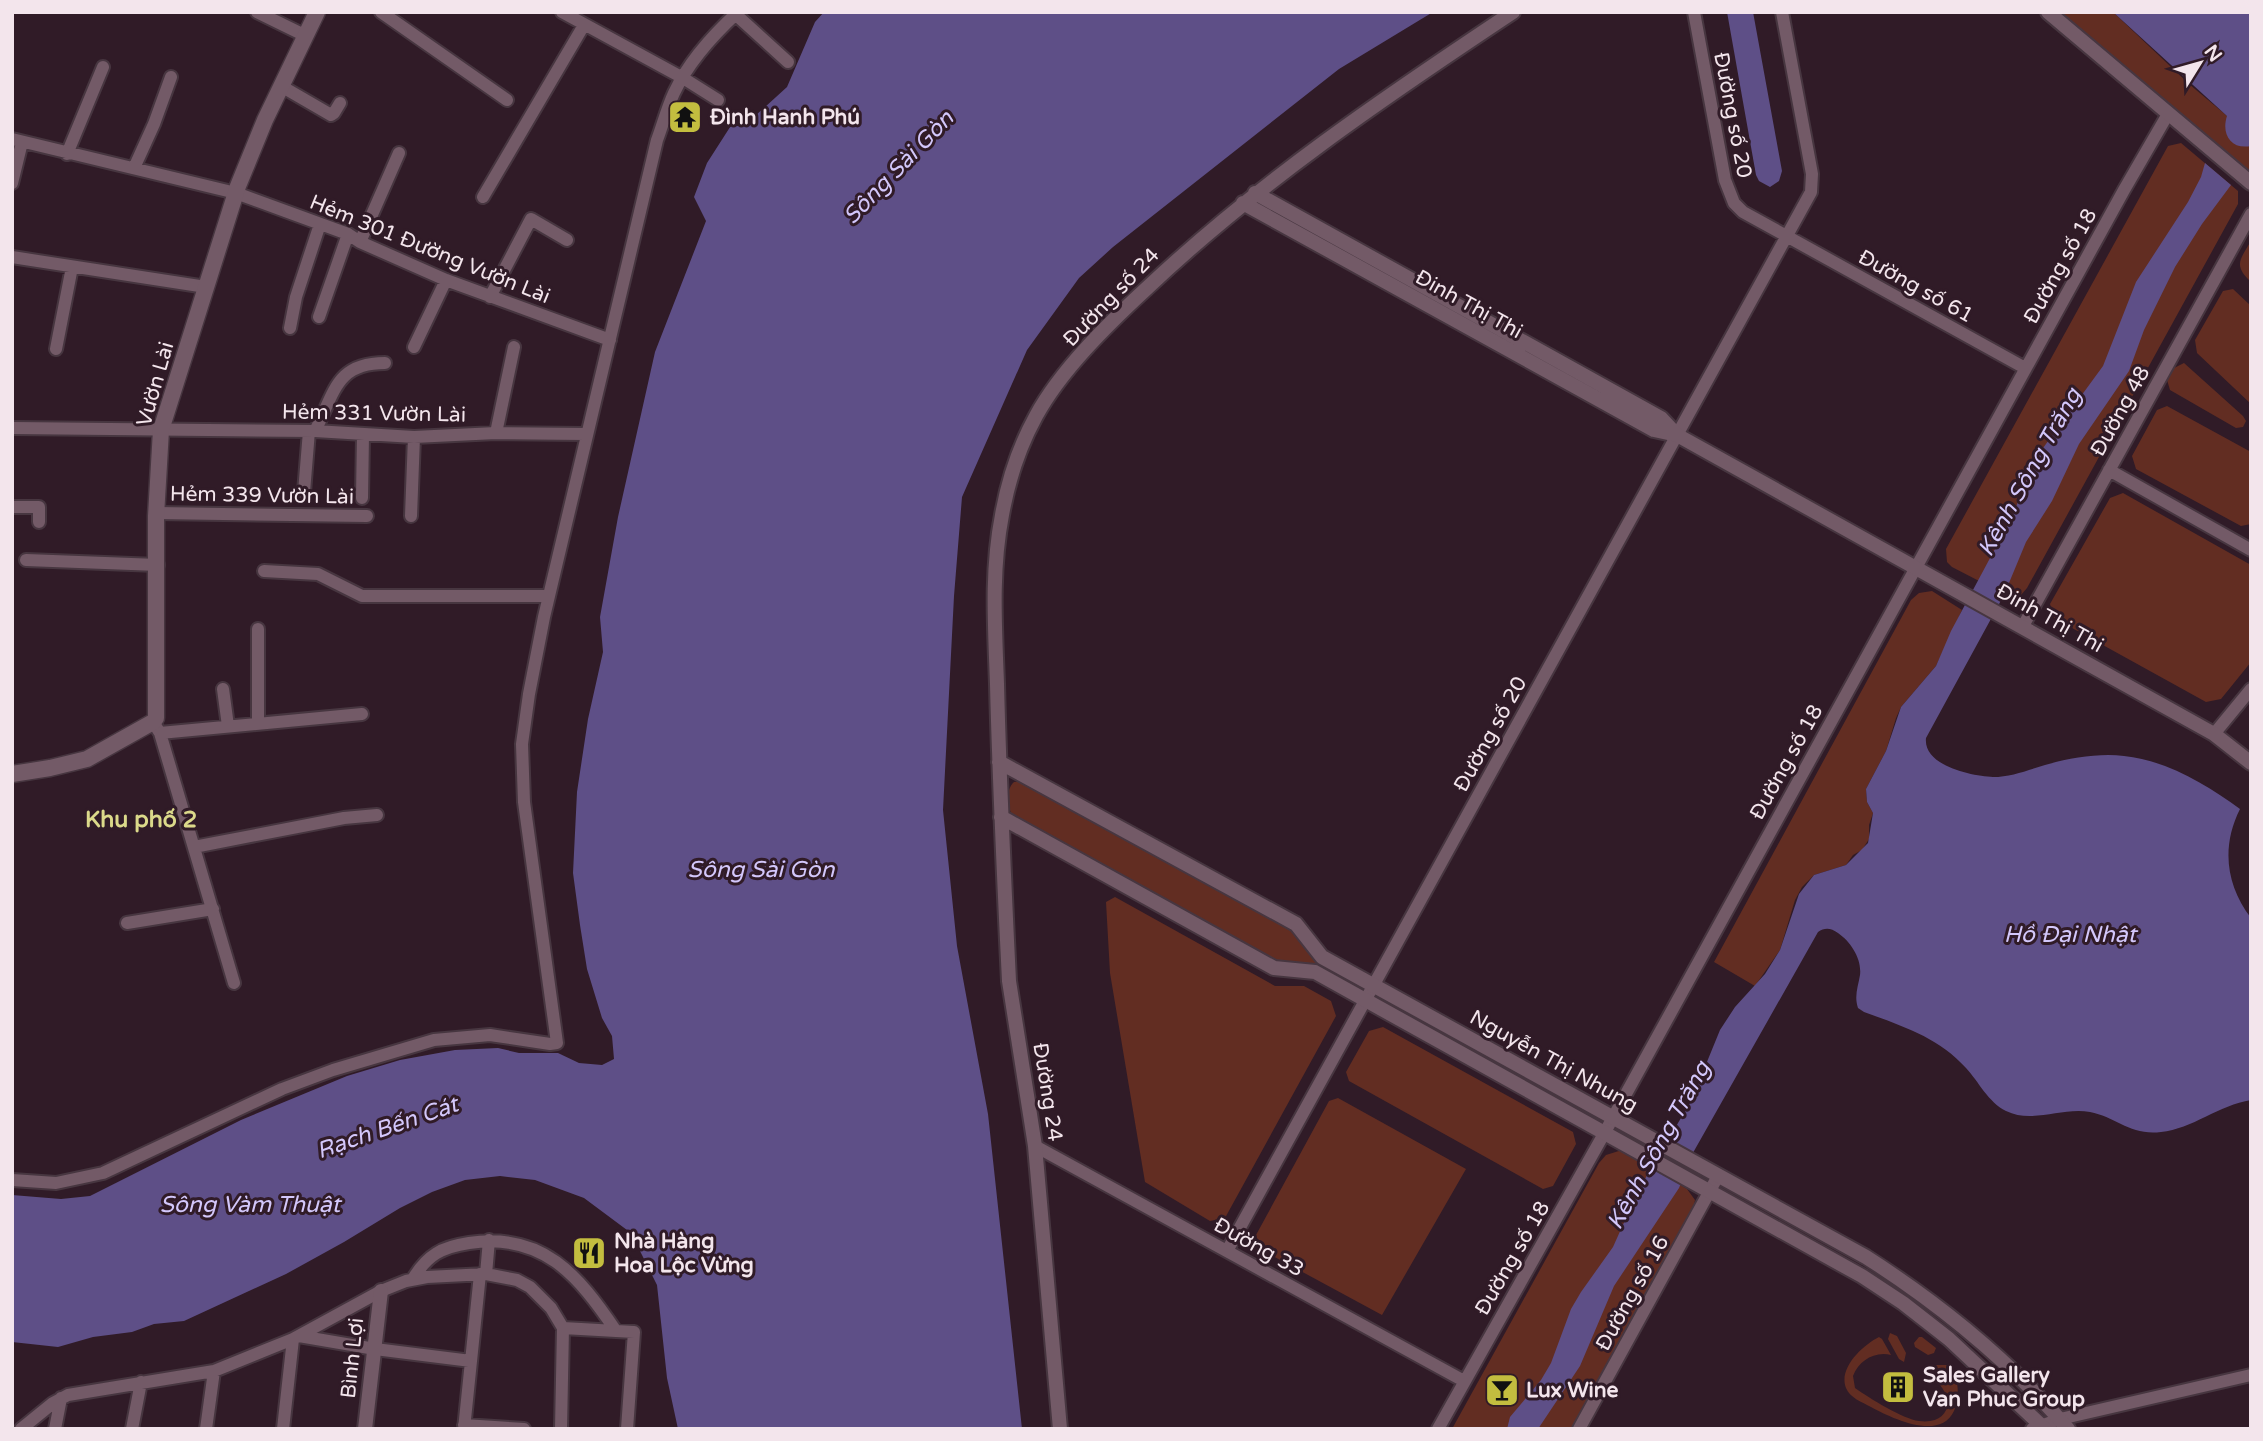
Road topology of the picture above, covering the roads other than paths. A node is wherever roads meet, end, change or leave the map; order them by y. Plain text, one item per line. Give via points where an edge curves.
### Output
1 (257, 12) edge
2 (317, 12) edge
3 (381, 12) edge
4 (562, 12) edge
5 (1513, 12) edge
6 (1694, 12) edge
7 (1782, 12) edge
8 (2048, 12) edge
9 (736, 13) edge
10 (584, 25) junction
11 (306, 36) junction
12 (788, 62) dead end
13 (103, 66) dead end
14 (171, 77) dead end
15 (683, 78) junction
16 (281, 86) junction
17 (507, 100) dead end
18 (718, 100) dead end
19 (340, 103) dead end
20 (2168, 114) junction
21 (17, 140) edge
22 (399, 153) dead end
23 (67, 154) junction
24 (134, 168) junction
25 (12, 183) edge
26 (2251, 183) edge
27 (236, 192) junction
28 (1255, 193) junction
29 (483, 197) dead end
30 (1243, 203) junction
31 (2251, 214) edge
32 (320, 224) junction
33 (348, 234) junction
34 (1788, 237) junction
35 (567, 240) dead end
36 (360, 242) junction
37 (12, 257) edge
38 (72, 267) junction
39 (446, 280) junction
40 (206, 287) junction
41 (491, 297) junction
42 (319, 317) dead end
43 (290, 328) dead end
44 (610, 340) junction
45 (514, 346) dead end
46 (414, 347) dead end
47 (56, 349) dead end
48 (385, 363) dead end
49 (2025, 368) junction
50 (12, 428) edge
51 (161, 430) junction
52 (312, 430) junction
53 (496, 433) junction
54 (586, 434) junction
55 (363, 435) junction
56 (1677, 435) junction
57 (414, 437) junction
58 (2109, 470) junction
59 (304, 492) dead end
60 (362, 498) dead end
61 (12, 507) edge
62 (156, 513) junction
63 (367, 516) dead end
64 (411, 516) dead end
65 (39, 522) dead end
66 (2251, 550) edge
67 (26, 560) dead end
68 (158, 565) junction
69 (1915, 568) junction
70 (264, 571) dead end
71 (549, 596) junction
72 (2023, 626) junction
73 (258, 629) dead end
74 (223, 689) dead end
75 (2251, 689) edge
76 (362, 714) dead end
77 (258, 723) junction
78 (228, 726) junction
79 (157, 728) junction
80 (2214, 734) junction
81 (999, 762) junction
82 (2251, 763) edge
83 (12, 774) edge
84 (377, 815) dead end
85 (1002, 817) junction
86 (194, 847) junction
87 (209, 909) junction
88 (127, 923) dead end
89 (234, 983) dead end
90 (1373, 983) junction
91 (1364, 1000) junction
92 (1613, 1118) junction
93 (1605, 1132) junction
94 (1035, 1146) junction
95 (1718, 1175) junction
96 (12, 1180) edge
97 (1710, 1191) junction
98 (489, 1240) junction
99 (1227, 1251) junction
100 (483, 1274) junction
101 (413, 1279) junction
102 (381, 1292) junction
103 (563, 1328) junction
104 (616, 1331) junction
105 (296, 1337) junction
106 (375, 1349) junction
107 (471, 1361) junction
108 (214, 1371) junction
109 (2251, 1376) edge
110 (1464, 1381) junction
111 (141, 1382) junction
112 (61, 1398) junction
113 (2064, 1424) edge
114 (464, 1427) edge
115 (2039, 1427) edge
116 (21, 1429) edge
117 (55, 1429) edge
118 (132, 1429) edge
119 (206, 1429) edge
120 (283, 1429) edge
121 (365, 1429) edge
122 (524, 1429) edge
123 (561, 1429) edge
124 (627, 1429) edge
125 (1059, 1429) edge
126 (1438, 1429) edge
127 (1579, 1429) edge

1 - 11 street
2 - 11 main road, Vườn Lài
3 - 17 street
4 - 10 street
5 - 28 street, Đường số 24 via 1394,91
6 - 34 street, Đường số 20 via 1729,193 1743,212
7 - 34 street, Đường số 20 via 1812,183
8 - 20 street
9 - 12 street
9 - 15 street
10 - 15 street
10 - 29 street
11 - 16 main road, Vườn Lài
13 - 23 street
14 - 24 street
15 - 18 street
15 - 44 street via 657,140
16 - 19 street via 331,114
16 - 27 main road, Vườn Lài
20 - 26 street
20 - 49 street, Đường số 18
21 - 23 street, Hẻm 301 Đường Vườn Lài
21 - 25 street
22 - 36 street
23 - 24 street, Hẻm 301 Đường Vườn Lài
24 - 27 street, Hẻm 301 Đường Vườn Lài
27 - 32 street, Hẻm 301 Đường Vườn Lài
27 - 40 main road, Vườn Lài
28 - 30 street, Đường số 24
28 - 56 street, Đinh Thị Thi via 1661,418
30 - 56 street, Đinh Thị Thi via 1654,430
30 - 81 street, Đường số 24 via 1120,313 1066,374 1024,440 1001,516 994,577
31 - 58 street, Đường 48
32 - 33 street, Hẻm 301 Đường Vườn Lài
32 - 43 street
33 - 36 street, Hẻm 301 Đường Vườn Lài
33 - 42 street
34 - 49 street, Đường số 61
34 - 56 street, Đường số 20
35 - 41 street via 531,219
36 - 39 street, Hẻm 301 Đường Vườn Lài
37 - 38 street
38 - 40 street
38 - 47 street
39 - 41 street, Hẻm 301 Đường Vườn Lài
39 - 46 street
40 - 51 main road, Vườn Lài
41 - 44 street, Hẻm 301 Đường Vườn Lài
44 - 54 street
45 - 53 street
48 - 52 street via 359,365 345,373
49 - 69 street, Đường số 18
50 - 51 street, Hẻm 331 Vườn Lài
51 - 52 street, Hẻm 331 Vườn Lài
51 - 62 main road, Vườn Lài
52 - 55 street, Hẻm 331 Vườn Lài
52 - 59 street
53 - 54 street, Hẻm 331 Vườn Lài
53 - 57 street, Hẻm 331 Vườn Lài
54 - 71 street
55 - 57 street, Hẻm 331 Vườn Lài
55 - 60 street
56 - 69 street, Đinh Thị Thi
56 - 90 street, Đường số 20
57 - 64 street
58 - 66 street
58 - 72 street, Đường 48
61 - 65 street via 39,507
62 - 63 street, Hẻm 339 Vườn Lài
62 - 68 main road, Vườn Lài
67 - 68 street
68 - 79 main road, Vườn Lài
69 - 72 street, Đinh Thị Thi
69 - 92 street, Đường số 18
70 - 71 street via 318,574 362,596
71 - 96 street via 529,694 523,756 524,802 557,1043 491,1035 433,1040 300,1082 103,1172 56,1183
72 - 80 street, Đinh Thị Thi
73 - 77 street
74 - 78 street
75 - 80 street
76 - 77 street
77 - 78 street
78 - 79 street
79 - 83 main road via 87,759
79 - 86 street
80 - 82 street, Đinh Thị Thi
81 - 85 street, Đường 24
81 - 90 street, Nguyễn Thị Nhung via 1296,925 1322,957
84 - 86 street
85 - 91 street, Nguyễn Thị Nhung via 1274,968 1314,972
85 - 94 street, Đường 24 via 1009,981
86 - 87 street
87 - 88 street
87 - 89 street
90 - 91 street, Đường số 20
90 - 92 street, Nguyễn Thị Nhung
91 - 93 street, Nguyễn Thị Nhung
91 - 99 street, Đường số 20
92 - 93 street, Đường số 18
92 - 95 street, Nguyễn Thị Nhung
93 - 97 street, Nguyễn Thị Nhung
93 - 110 street, Đường số 18
94 - 99 street, Đường 33
94 - 125 street, Đường 24
95 - 97 street, Đường số 16
95 - 113 street, Nguyễn Thị Nhung via 1866,1257 1924,1296 1970,1332
97 - 115 street, Nguyễn Thị Nhung via 1903,1303 1979,1365
97 - 127 street, Đường số 16
98 - 100 street
98 - 101 street via 446,1247 420,1266
98 - 104 street via 521,1243 559,1263 590,1293
99 - 110 street, Đường 33
100 - 101 street
100 - 103 street via 530,1287
100 - 107 street
101 - 102 street
102 - 105 street
102 - 106 street, Bình Lợi
103 - 104 street
103 - 123 street
104 - 124 street via 634,1332
105 - 106 street
105 - 108 street
105 - 120 street
106 - 107 street
106 - 121 street, Bình Lợi
107 - 114 street
108 - 111 street
108 - 119 street
109 - 113 street
110 - 126 street, Đường số 18
111 - 112 street
111 - 118 street
112 - 116 street
112 - 117 street
113 - 115 street
114 - 122 street

